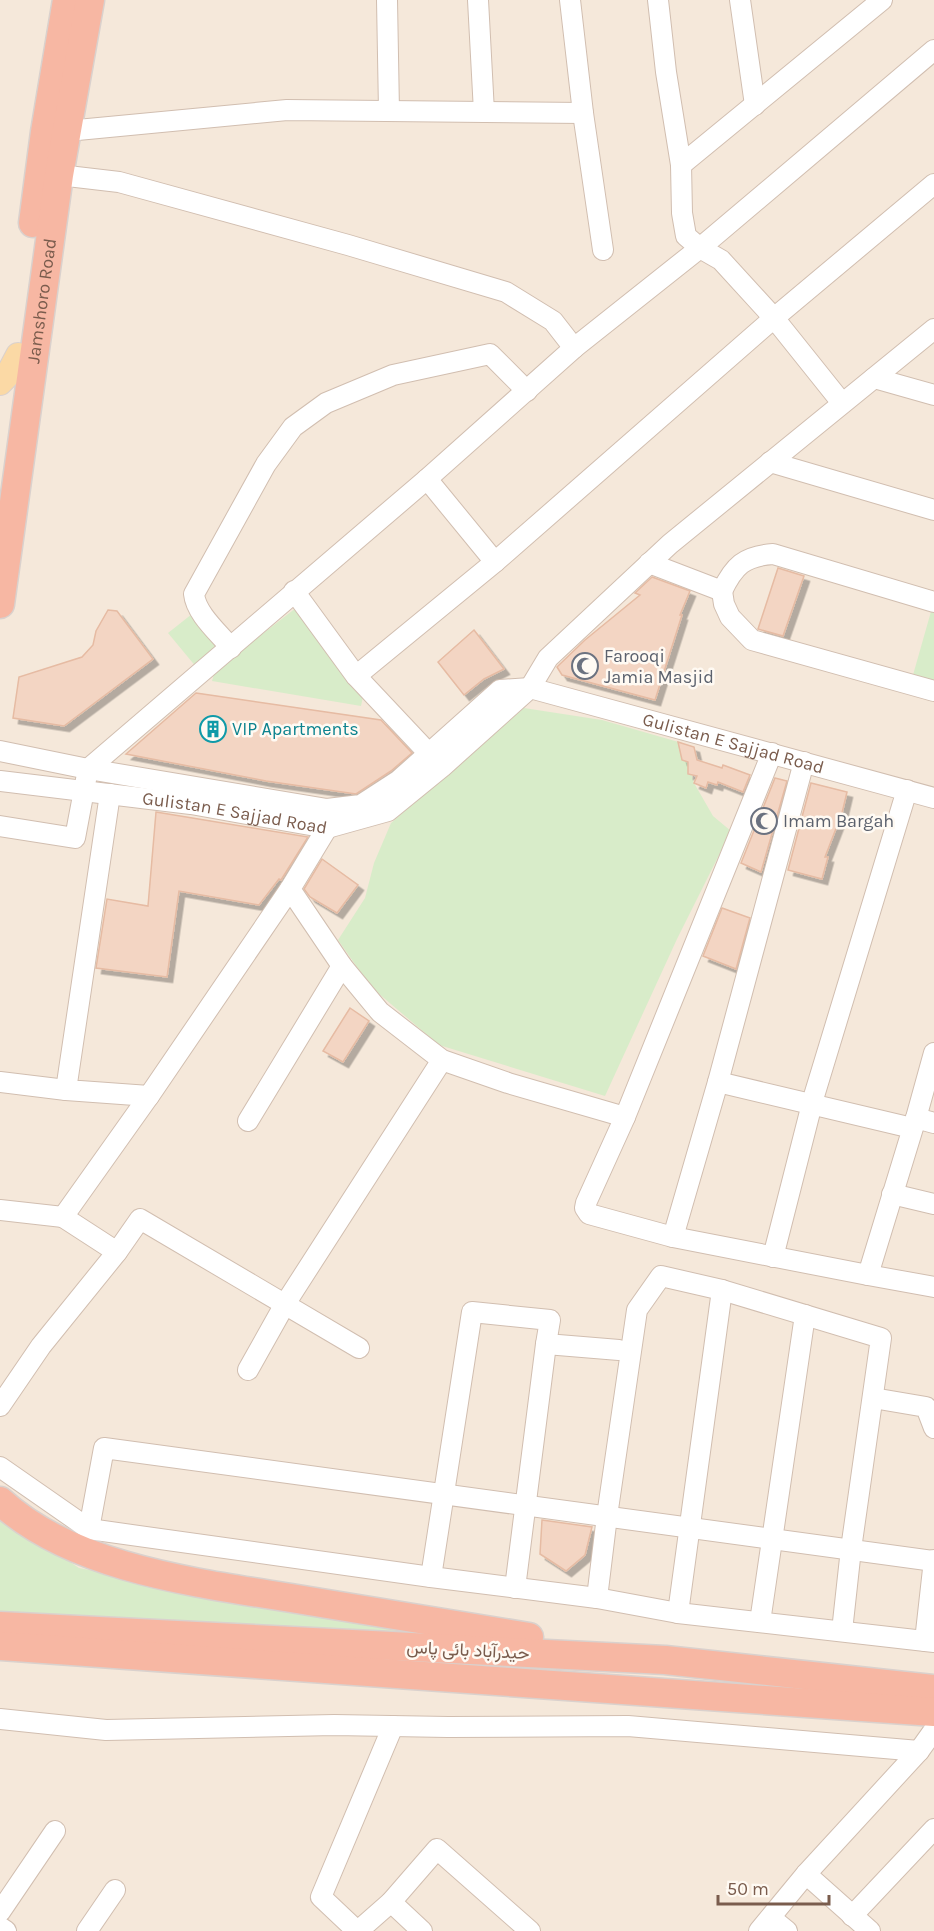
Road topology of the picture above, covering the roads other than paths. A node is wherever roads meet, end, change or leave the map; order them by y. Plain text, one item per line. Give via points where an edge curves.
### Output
1 (67, 0) edge
2 (90, 0) edge
3 (387, 0) edge
4 (478, 0) edge
5 (570, 0) edge
6 (658, 0) edge
7 (740, 0) edge
8 (882, 0) edge
9 (934, 50) edge
10 (754, 105) junction
11 (389, 111) junction
12 (484, 112) junction
13 (582, 113) junction
14 (67, 131) junction
15 (681, 165) junction
16 (59, 175) junction
17 (934, 184) edge
18 (700, 248) junction
19 (603, 250) dead end
20 (774, 318) junction
21 (934, 329) edge
22 (574, 348) junction
23 (18, 355) junction
24 (874, 378) junction
25 (0, 383) edge
26 (527, 391) junction
27 (934, 395) edge
28 (842, 403) junction
29 (770, 462) junction
30 (0, 472) edge
31 (426, 479) junction
32 (934, 510) edge
33 (495, 562) junction
34 (649, 563) junction
35 (294, 591) junction
36 (722, 591) junction
37 (934, 602) edge
38 (0, 604) edge
39 (231, 648) junction
40 (356, 676) junction
41 (530, 688) junction
42 (934, 691) edge
43 (0, 751) edge
44 (772, 753) junction
45 (435, 760) junction
46 (804, 762) junction
47 (88, 770) junction
48 (0, 781) edge
49 (908, 790) junction
50 (84, 791) junction
51 (110, 794) junction
52 (934, 798) edge
53 (0, 826) edge
54 (327, 828) junction
55 (290, 889) junction
56 (342, 966) junction
57 (934, 1053) edge
58 (442, 1060) junction
59 (0, 1082) edge
60 (718, 1082) junction
61 (66, 1090) junction
62 (149, 1096) junction
63 (812, 1105) junction
64 (625, 1117) junction
65 (248, 1121) dead end
66 (921, 1123) edge
67 (892, 1194) junction
68 (934, 1204) edge
69 (0, 1210) edge
70 (63, 1217) junction
71 (674, 1237) junction
72 (117, 1252) junction
73 (772, 1257) junction
74 (868, 1275) junction
75 (934, 1287) edge
76 (722, 1290) junction
77 (285, 1304) junction
78 (805, 1315) junction
79 (546, 1344) junction
80 (359, 1348) dead end
81 (619, 1350) dead end
82 (248, 1370) dead end
83 (873, 1398) junction
84 (0, 1406) edge
85 (934, 1428) edge
86 (0, 1467) edge
87 (442, 1494) junction
88 (0, 1501) edge
89 (524, 1505) junction
90 (607, 1516) junction
91 (689, 1527) junction
92 (89, 1528) junction
93 (771, 1538) junction
94 (851, 1549) junction
95 (934, 1560) edge
96 (431, 1577) junction
97 (515, 1588) junction
98 (597, 1598) junction
99 (678, 1613) junction
100 (760, 1622) junction
101 (0, 1626) edge
102 (842, 1631) junction
103 (930, 1642) edge
104 (0, 1646) edge
105 (665, 1660) junction
106 (934, 1689) edge
107 (934, 1712) edge
108 (0, 1719) edge
109 (393, 1726) junction
110 (934, 1730) edge
111 (919, 1751) junction
112 (934, 1829) edge
113 (55, 1831) dead end
114 (806, 1874) junction
115 (115, 1890) dead end
116 (391, 1902) junction
117 (0, 1912) edge
118 (852, 1916) junction
119 (765, 1924) edge
120 (0, 1927) edge
121 (6, 1931) edge
122 (87, 1931) edge
123 (358, 1931) edge
124 (422, 1931) edge
125 (530, 1931) edge
126 (788, 1931) edge
127 (870, 1931) edge

1 - 23 highway, Jamshoro Road via 39,174
2 - 14 highway, Jamshoro Road
3 - 11 street
4 - 12 street
5 - 13 street
6 - 15 street
7 - 10 street
8 - 10 street
9 - 18 street
10 - 15 street
11 - 12 street
11 - 14 street via 287,110
12 - 13 street
13 - 19 street
14 - 16 highway, Jamshoro Road
15 - 18 street via 686,236
16 - 22 street via 118,182 506,292 553,321
16 - 38 highway, Jamshoro Road
17 - 20 street
18 - 20 street via 721,260
18 - 22 street
20 - 28 street
20 - 33 street
21 - 24 street
22 - 26 street
23 - 25 main road
23 - 30 highway, Jamshoro Road
24 - 27 street
24 - 28 street
26 - 31 street
26 - 39 street via 490,354 393,375 326,403 293,427 266,464 194,594 195,602
28 - 29 street
29 - 32 street
29 - 34 street
31 - 33 street
31 - 35 street
33 - 40 street
34 - 36 street
34 - 41 street via 548,658
35 - 39 street
35 - 40 street
36 - 37 street via 743,561 773,554
36 - 42 street via 730,617 752,640
39 - 47 street
40 - 45 street
41 - 44 street, Gulistan E Sajjad Road
41 - 45 street, Gulistan E Sajjad Road via 500,690
43 - 47 street, Gulistan E Sajjad Road
44 - 46 street, Gulistan E Sajjad Road
44 - 64 street
45 - 47 street, Gulistan E Sajjad Road via 361,805 327,809
45 - 54 street, Gulistan E Sajjad Road via 388,811
46 - 49 street, Gulistan E Sajjad Road
46 - 60 street
47 - 50 street
48 - 50 street, Gulistan E Sajjad Road
49 - 52 street, Gulistan E Sajjad Road
49 - 63 street
50 - 51 street, Gulistan E Sajjad Road
50 - 53 street via 75,838
51 - 54 street, Gulistan E Sajjad Road
51 - 61 street
54 - 55 street
55 - 56 street
55 - 62 street
56 - 58 street via 380,1012
56 - 65 street
57 - 66 street
58 - 64 street
58 - 77 street
59 - 61 street
60 - 63 street
60 - 71 street
61 - 62 street
62 - 70 street
63 - 66 street
63 - 73 street
64 - 71 street via 585,1208 589,1214
66 - 67 street
67 - 68 street
67 - 74 street
69 - 70 street
70 - 72 street
71 - 73 street
72 - 77 street via 141,1219
72 - 84 street via 41,1346
73 - 74 street
74 - 75 street
76 - 78 street
76 - 90 street via 661,1276 637,1310
76 - 91 street
77 - 80 street
77 - 82 street
78 - 83 street via 881,1338
78 - 93 street
79 - 81 street
79 - 87 street via 550,1320 472,1312
79 - 89 street
83 - 85 street via 926,1407
83 - 94 street
86 - 92 street
87 - 89 street
87 - 92 street via 104,1448
87 - 96 street
88 - 105 highway via 50,1536 118,1564 197,1582
89 - 90 street
89 - 97 street
90 - 91 street
90 - 98 street
91 - 93 street
91 - 99 street
92 - 96 street
93 - 94 street
93 - 100 street
94 - 95 street
94 - 102 street
95 - 103 street
96 - 97 street
97 - 98 street
98 - 99 street
99 - 100 street
100 - 102 street
101 - 105 highway, حیدرآباد بائی پاس
102 - 103 street
104 - 107 highway, حیدرآباد بائی پاس
105 - 106 highway, حیدرآباد بائی پاس
108 - 109 street via 106,1730
109 - 111 street via 628,1726
109 - 123 street via 321,1897
110 - 111 street
111 - 114 street
112 - 118 street
113 - 117 street
114 - 118 street
114 - 119 street
115 - 122 street
116 - 123 street
116 - 124 street
116 - 125 street via 437,1849
118 - 127 street
119 - 126 street
120 - 121 street

